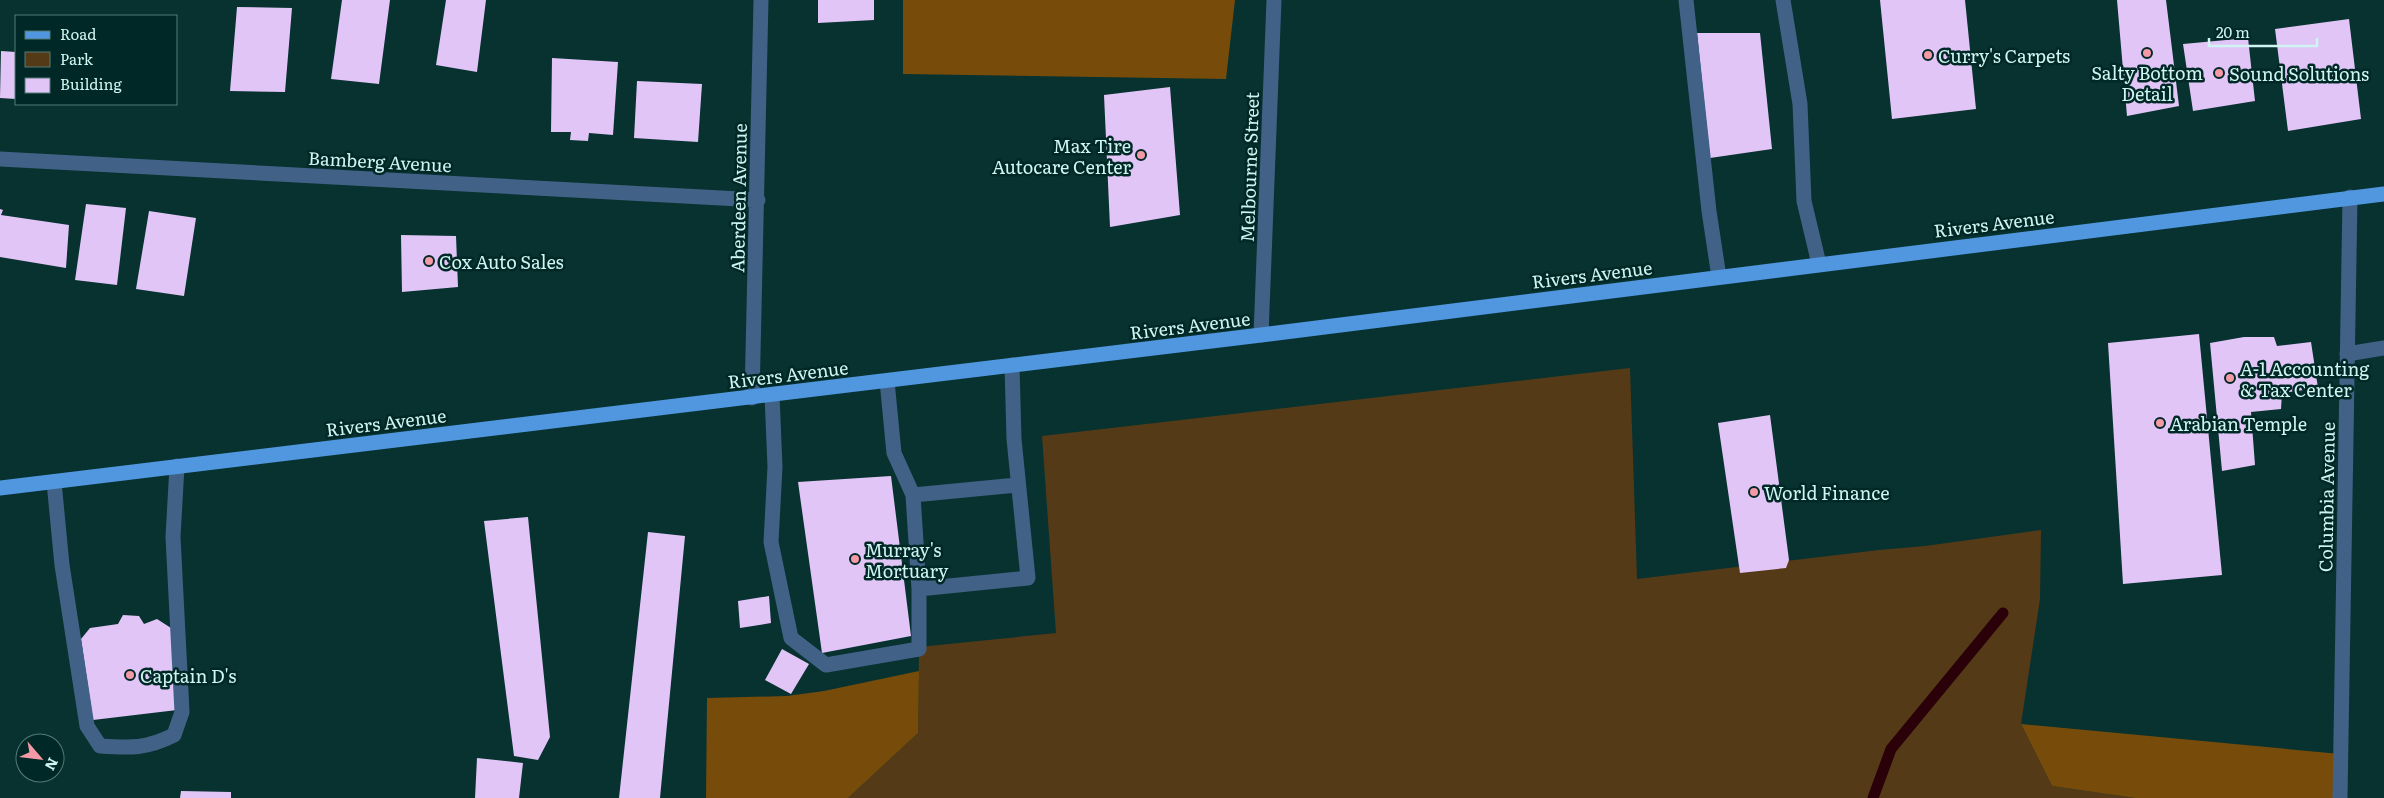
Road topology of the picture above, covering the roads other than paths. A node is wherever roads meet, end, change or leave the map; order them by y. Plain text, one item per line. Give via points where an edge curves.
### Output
1 (761, 0) edge
2 (1274, 0) edge
3 (1686, 0) edge
4 (1782, 0) edge
5 (0, 159) edge
6 (2384, 194) edge
7 (2350, 197) junction
8 (758, 200) junction
9 (1820, 264) junction
10 (1719, 277) junction
11 (1261, 335) junction
12 (2384, 348) edge
13 (2347, 354) junction
14 (1012, 365) junction
15 (887, 381) junction
16 (772, 395) junction
17 (752, 398) junction
18 (177, 466) junction
19 (54, 482) junction
20 (1018, 485) junction
21 (0, 488) edge
22 (913, 495) junction
23 (919, 589) junction
24 (2340, 798) edge

1 - 8 street, Aberdeen Avenue
2 - 11 street, Melbourne Street
3 - 10 street via 1708,211
4 - 9 street via 1800,104 1804,201
5 - 8 street, Bamberg Avenue
6 - 7 main road, Rivers Avenue
7 - 9 main road, Rivers Avenue
7 - 13 street, Columbia Avenue
8 - 17 street, Aberdeen Avenue
9 - 10 main road, Rivers Avenue
10 - 11 main road, Rivers Avenue
11 - 14 main road, Rivers Avenue
12 - 13 street
13 - 24 street, Columbia Avenue
14 - 15 main road, Rivers Avenue
14 - 20 street
15 - 16 main road, Rivers Avenue
15 - 22 street via 894,453
16 - 17 main road, Rivers Avenue
16 - 23 street via 775,467 772,542 791,638 826,665 919,649
17 - 18 main road, Rivers Avenue
18 - 19 main road, Rivers Avenue
18 - 19 street via 174,537 182,712 174,735 154,745 100,746 88,726 62,565
19 - 21 main road, Rivers Avenue
20 - 22 street
20 - 23 street via 1028,578
22 - 23 street

